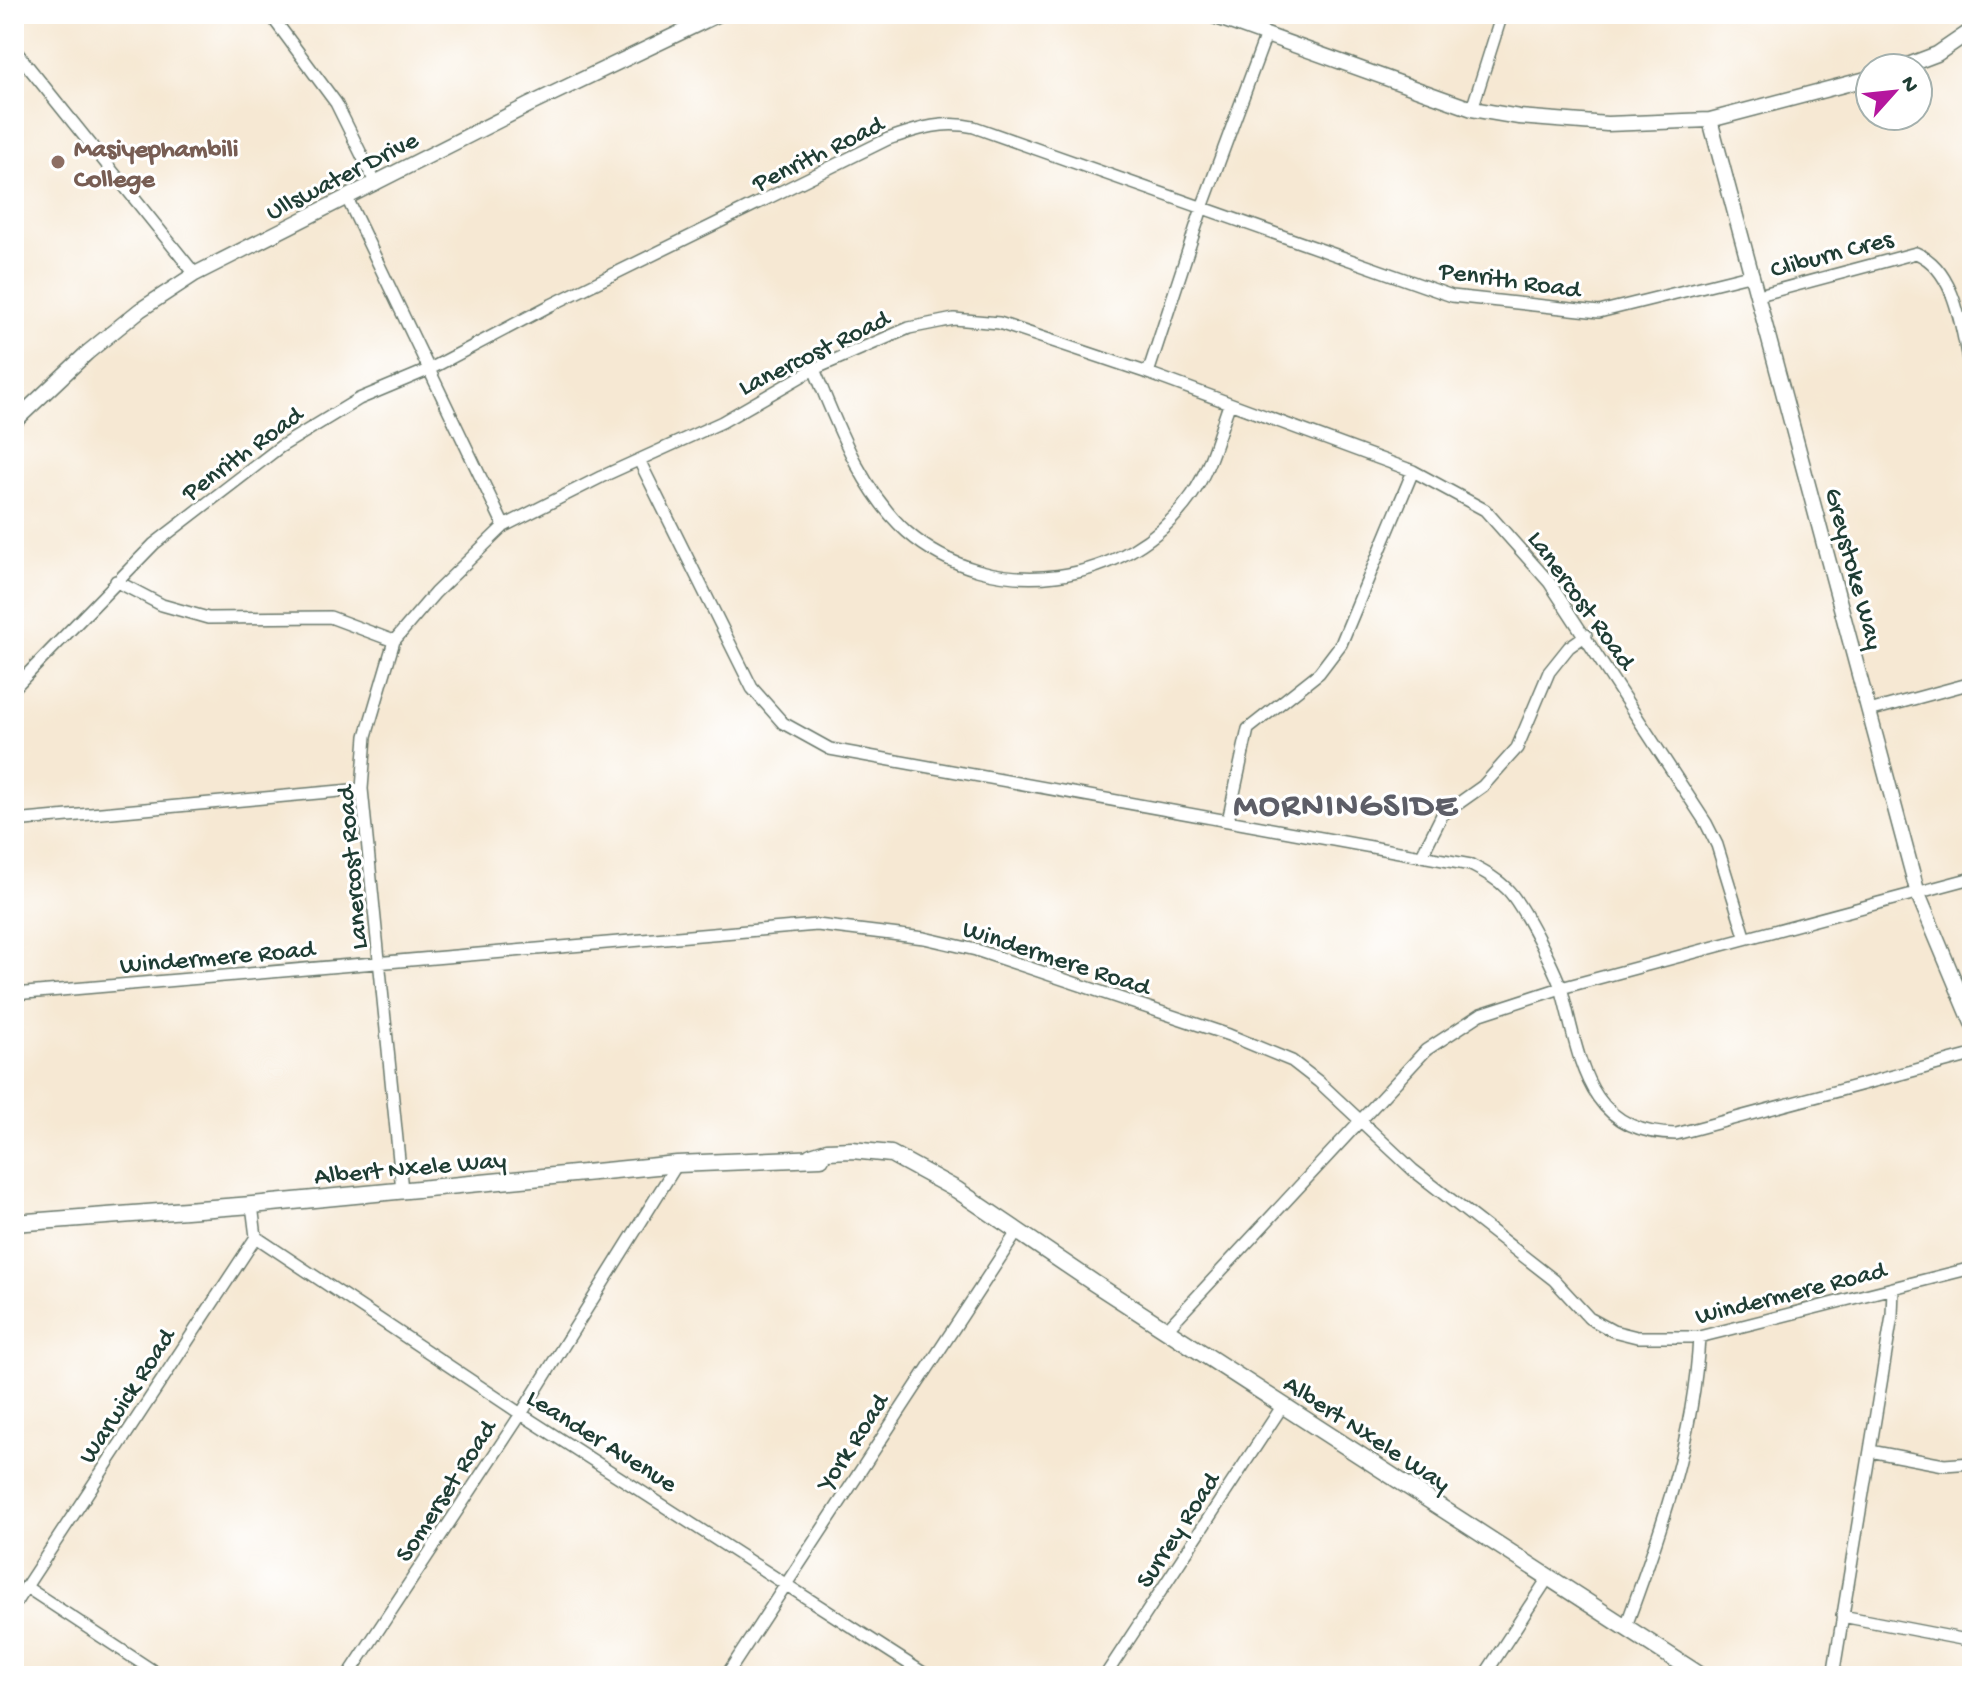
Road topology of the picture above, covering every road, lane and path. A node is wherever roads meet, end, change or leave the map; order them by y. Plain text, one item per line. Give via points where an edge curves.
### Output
1 (270, 14) edge
2 (719, 14) edge
3 (1208, 14) edge
4 (1502, 14) edge
5 (688, 21) edge
6 (1972, 30) edge
7 (1266, 35) junction
8 (14, 49) edge
9 (1934, 55) edge
10 (1854, 82) edge
11 (1472, 109) junction
12 (1710, 120) junction
13 (376, 184) junction
14 (347, 198) junction
15 (1203, 205) junction
16 (195, 274) junction
17 (1753, 274) junction
18 (1759, 295) junction
19 (814, 369) junction
20 (428, 370) junction
21 (1148, 373) junction
22 (1972, 378) edge
23 (1229, 405) junction
24 (14, 422) edge
25 (639, 460) junction
26 (1413, 471) junction
27 (504, 526) junction
28 (116, 581) junction
29 (1586, 635) junction
30 (394, 641) junction
31 (1972, 683) edge
32 (14, 688) edge
33 (1869, 711) junction
34 (362, 789) junction
35 (14, 821) edge
36 (1228, 821) junction
37 (1422, 855) junction
38 (1972, 878) edge
39 (1918, 894) junction
40 (1745, 936) junction
41 (380, 962) junction
42 (1561, 988) junction
43 (14, 994) edge
44 (1972, 1023) edge
45 (1972, 1055) edge
46 (1359, 1121) junction
47 (677, 1164) junction
48 (402, 1190) junction
49 (252, 1205) junction
50 (14, 1223) edge
51 (1013, 1229) junction
52 (256, 1237) junction
53 (1972, 1268) edge
54 (1893, 1288) junction
55 (1166, 1330) junction
56 (1699, 1337) junction
57 (1283, 1405) junction
58 (521, 1414) junction
59 (1870, 1451) junction
60 (1972, 1463) edge
61 (1548, 1578) junction
62 (787, 1583) junction
63 (26, 1587) junction
64 (14, 1605) edge
65 (1842, 1616) junction
66 (1626, 1626) junction
67 (1972, 1641) edge
68 (14, 1672) edge
69 (18, 1676) edge
70 (161, 1676) edge
71 (348, 1676) edge
72 (726, 1676) edge
73 (928, 1676) edge
74 (1105, 1676) edge
75 (1484, 1676) edge
76 (1701, 1676) edge
77 (1833, 1676) edge

1 - 13 street via 336,103
2 - 5 street, Ullswater Drive
3 - 7 street
4 - 11 street
5 - 13 street, Ullswater Drive
6 - 9 street
7 - 11 street
7 - 15 street
8 - 16 street
10 - 12 street
11 - 12 street via 1580,123
12 - 17 street, Greystoke Way
13 - 14 street, Ullswater Drive
14 - 16 street, Ullswater Drive
14 - 20 street
15 - 17 street, Penrith Road via 1452,296 1599,312
15 - 20 street, Penrith Road via 974,127 940,123 888,139
15 - 21 street
16 - 24 street, Ullswater Drive via 87,353
17 - 18 street, Greystoke Way
18 - 22 street, Cliburn Cres via 1916,253 1948,284
18 - 33 street, Greystoke Way
19 - 21 street, Lanercost Road via 909,328 954,319 999,323
19 - 23 street via 837,424 883,505 906,530 947,557 1004,577 1059,577 1141,545 1191,496
19 - 25 street, Lanercost Road via 722,422
20 - 27 street
20 - 28 street, Penrith Road via 359,399 280,447 154,544
21 - 23 street, Lanercost Road
23 - 26 street, Lanercost Road
25 - 27 street, Lanercost Road
25 - 36 street via 752,688 767,708 802,736 830,749
26 - 29 street, Lanercost Road via 1485,510 1517,542
26 - 36 street via 1341,644 1319,673 1248,729
27 - 30 street, Lanercost Road
28 - 30 street via 162,605 208,618 330,617
28 - 32 street, Penrith Road
29 - 37 street via 1549,672 1517,748 1483,786 1442,815
29 - 40 street, Lanercost Road via 1706,823
30 - 34 street, Lanercost Road via 366,736
31 - 33 street
33 - 39 street, Greystoke Way
34 - 35 street
34 - 41 street, Lanercost Road
36 - 37 street
37 - 42 street via 1471,865 1508,890
38 - 39 street
39 - 40 street
39 - 44 street, Greystoke Way
40 - 42 street
41 - 43 street, Windermere Road
41 - 46 street, Windermere Road via 817,925 924,938 976,950 1260,1046 1305,1071
41 - 48 street, Lanercost Road
42 - 45 street via 1574,1051 1600,1103 1628,1123 1661,1134 1694,1130
42 - 46 street via 1508,1003 1457,1028 1426,1050
46 - 55 street
46 - 56 street, Windermere Road via 1554,1280 1589,1318 1637,1337
47 - 48 main road, Albert Nxele Way
47 - 51 main road, Albert Nxele Way via 827,1151 878,1152
47 - 58 street, Somerset Road
48 - 49 main road, Albert Nxele Way
49 - 50 main road, Albert Nxele Way
49 - 52 street
51 - 55 main road, Albert Nxele Way
51 - 62 street, York Road
52 - 58 street, Leander Avenue
52 - 63 street, Warwick Road
53 - 54 street, Windermere Road
54 - 56 street, Windermere Road
54 - 59 street
55 - 57 main road, Albert Nxele Way
56 - 66 street via 1685,1449
57 - 61 main road, Albert Nxele Way
57 - 74 street, Surrey Road
58 - 62 street, Leander Avenue
58 - 71 street, Somerset Road
59 - 60 street via 1944,1465
59 - 65 street
61 - 66 main road, Albert Nxele Way
61 - 75 street
62 - 72 street, York Road
62 - 73 street, Leander Avenue
63 - 64 street, Warwick Road
63 - 70 street
65 - 67 street
65 - 77 street
66 - 76 main road, Albert Nxele Way
68 - 69 street

